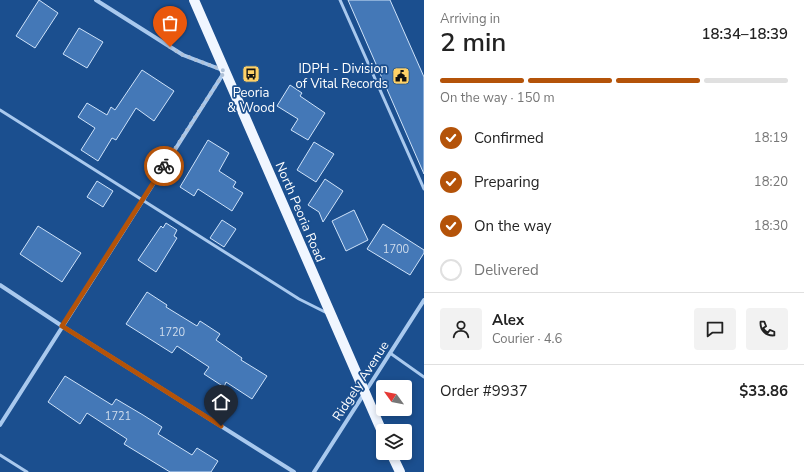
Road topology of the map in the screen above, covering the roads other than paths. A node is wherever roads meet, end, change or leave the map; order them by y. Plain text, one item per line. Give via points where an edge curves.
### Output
1 (96, 0) edge
2 (194, 0) edge
3 (340, 0) edge
4 (225, 71) junction
5 (0, 110) edge
6 (424, 189) edge
7 (142, 200) junction
8 (0, 285) edge
9 (424, 300) edge
10 (330, 315) junction
11 (62, 326) junction
12 (390, 353) junction
13 (424, 377) edge
14 (365, 393) junction
15 (379, 424) edge
16 (0, 425) edge
17 (0, 455) edge
18 (394, 460) edge
19 (27, 472) edge
20 (294, 472) edge
21 (314, 472) edge
22 (400, 472) edge

1 - 4 street via 183,55
2 - 4 main road, North Peoria Road
3 - 6 lane
4 - 7 street
4 - 10 main road, North Peoria Road
5 - 7 lane
7 - 10 lane via 298,299
7 - 11 street
8 - 11 street
9 - 12 street, Ridgely Avenue
10 - 14 main road, North Peoria Road
11 - 16 street
11 - 20 street
12 - 13 lane
12 - 14 street, Ridgely Avenue
14 - 15 main road, North Peoria Road
14 - 21 street, Ridgely Avenue
17 - 19 lane
18 - 22 main road

